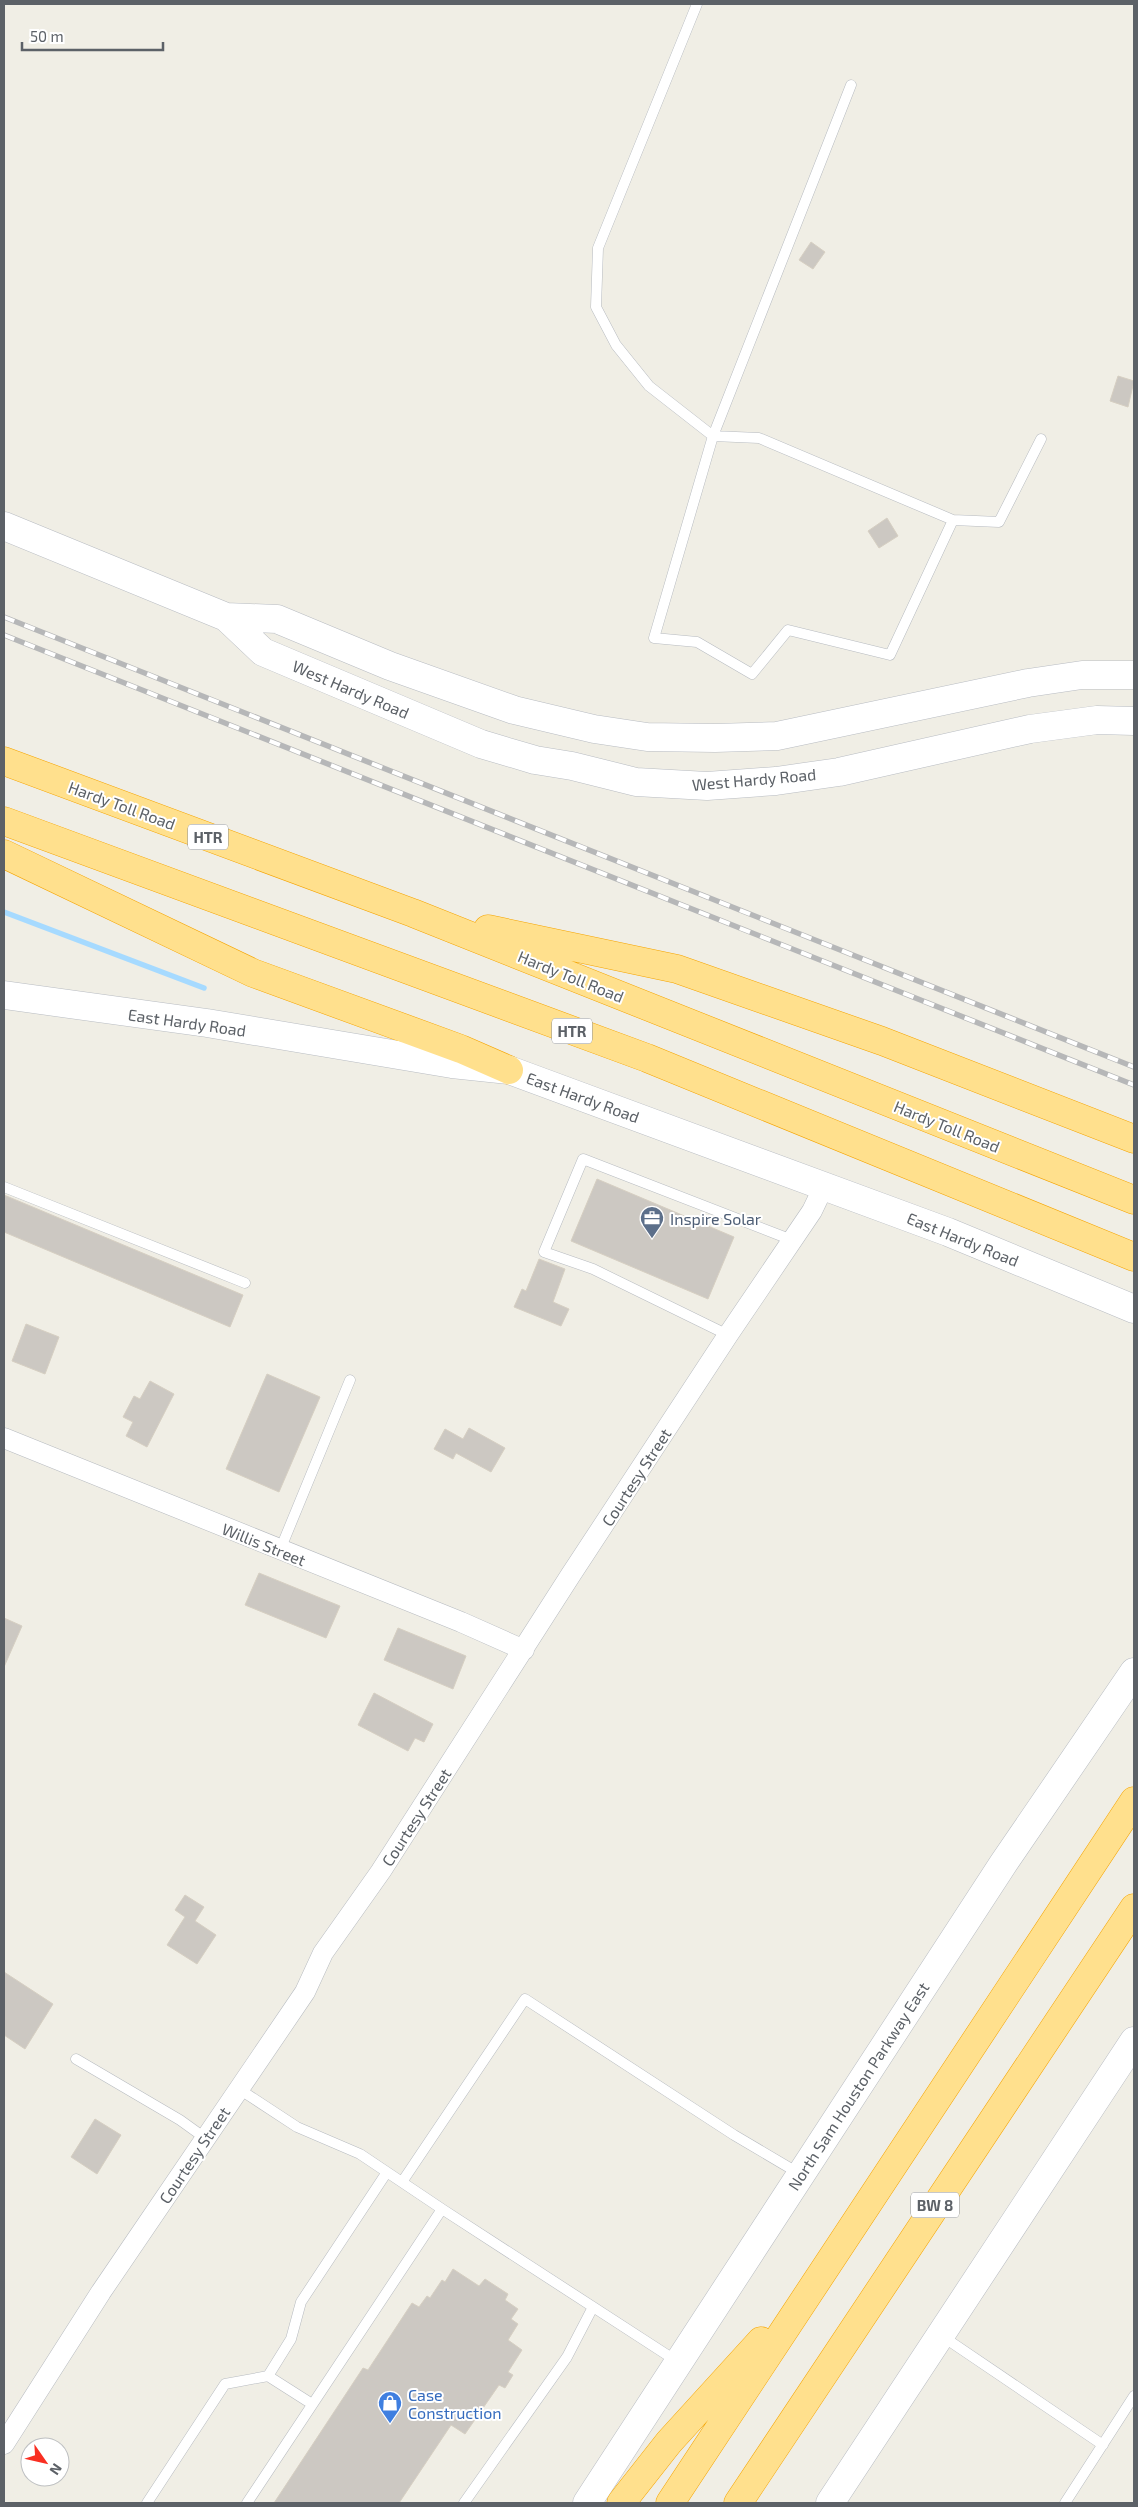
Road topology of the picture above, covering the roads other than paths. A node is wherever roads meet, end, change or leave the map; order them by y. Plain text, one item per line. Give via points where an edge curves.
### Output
1 (697, 4) edge
2 (851, 85) dead end
3 (712, 436) junction
4 (1041, 439) dead end
5 (953, 520) junction
6 (4, 526) edge
7 (226, 618) junction
8 (1134, 674) edge
9 (1134, 722) edge
10 (594, 729) junction
11 (4, 761) edge
12 (572, 766) junction
13 (4, 821) edge
14 (4, 854) edge
15 (413, 913) junction
16 (4, 995) edge
17 (510, 1070) junction
18 (1134, 1139) edge
19 (824, 1186) junction
20 (4, 1187) edge
21 (1134, 1200) edge
22 (792, 1240) junction
23 (1134, 1257) edge
24 (244, 1283) dead end
25 (1134, 1309) edge
26 (728, 1335) junction
27 (350, 1380) dead end
28 (4, 1438) edge
29 (280, 1550) junction
30 (524, 1650) junction
31 (1134, 1672) edge
32 (1134, 1801) edge
33 (1134, 1908) edge
34 (1134, 2041) edge
35 (76, 2059) dead end
36 (239, 2089) junction
37 (205, 2138) junction
38 (387, 2172) junction
39 (800, 2175) junction
40 (402, 2182) junction
41 (442, 2209) junction
42 (820, 2278) junction
43 (593, 2307) junction
44 (863, 2313) junction
45 (940, 2335) junction
46 (679, 2362) junction
47 (268, 2376) junction
48 (1134, 2396) edge
49 (312, 2404) junction
50 (4, 2444) edge
51 (1103, 2445) junction
52 (147, 2503) edge
53 (247, 2503) edge
54 (464, 2503) edge
55 (588, 2503) edge
56 (621, 2503) edge
57 (670, 2503) edge
58 (738, 2503) edge
59 (747, 2503) edge
60 (830, 2503) edge
61 (1065, 2503) edge

1 - 3 lane via 598,248 596,307 616,345 649,386
2 - 3 lane
3 - 5 lane via 759,438
3 - 5 lane via 654,638 697,642 752,674 788,630 890,655
4 - 5 lane via 999,522
6 - 7 main road, West Hardy Road
7 - 10 main road, West Hardy Road via 277,620 390,666 514,710
7 - 12 main road, West Hardy Road via 263,652 481,744 535,760
8 - 10 main road, West Hardy Road via 1082,675 1028,683 777,736 648,737
9 - 12 main road, West Hardy Road via 1097,720 1030,729 839,772 776,781 707,786 636,782
10 - 12 main road
11 - 15 highway, Hardy Toll Road / HTR
13 - 23 highway, HTR via 646,1058
14 - 17 highway via 253,973
15 - 18 highway via 677,969 878,1040
15 - 21 highway, Hardy Toll Road / HTR
16 - 17 main road, East Hardy Road via 207,1023 452,1064
17 - 19 main road, East Hardy Road
19 - 22 street, Courtesy Street
19 - 25 main road, East Hardy Road via 948,1232
20 - 24 lane
22 - 26 street, Courtesy Street
22 - 26 lane via 583,1159 544,1252 592,1269
26 - 30 street, Courtesy Street
27 - 29 lane
28 - 29 street, Willis Street
29 - 30 street, Willis Street
30 - 36 street, Courtesy Street via 370,1888 323,1953 305,1992
31 - 39 main road, North Sam Houston Parkway East via 1002,1864
32 - 42 highway
33 - 44 highway, BW 8
34 - 45 main road
35 - 37 lane
36 - 37 street, Courtesy Street
36 - 38 lane via 297,2127 360,2154
37 - 50 street, Courtesy Street
38 - 40 lane
38 - 47 lane via 302,2302 291,2339
39 - 40 lane via 525,1999
39 - 46 main road, North Sam Houston Parkway East
40 - 41 lane
41 - 43 lane
41 - 49 lane
42 - 56 highway via 669,2442
42 - 57 highway
43 - 46 lane
43 - 54 lane via 568,2357
44 - 58 highway, BW 8
44 - 59 highway
45 - 51 lane
45 - 60 main road
46 - 55 main road, North Sam Houston Parkway East
47 - 49 lane
47 - 52 lane via 225,2384
48 - 51 lane
49 - 53 lane
51 - 61 lane

